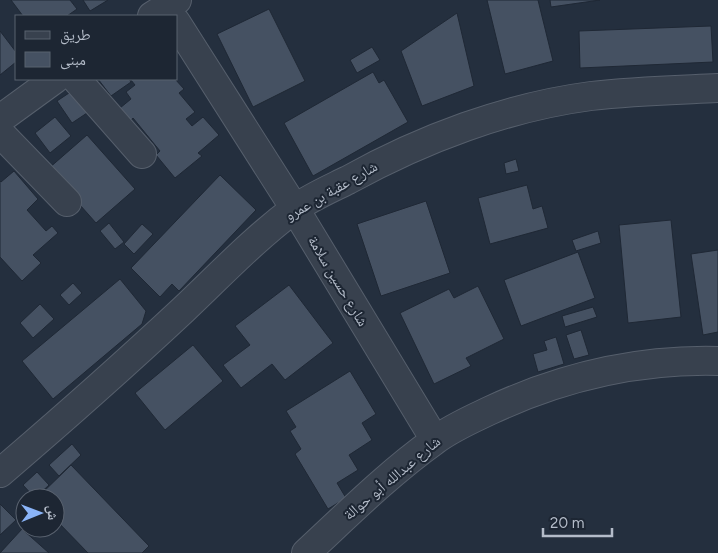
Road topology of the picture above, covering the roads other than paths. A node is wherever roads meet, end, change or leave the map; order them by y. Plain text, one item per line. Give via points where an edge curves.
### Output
1 (178, 26) edge
2 (54, 80) edge
3 (77, 80) edge
4 (718, 88) edge
5 (0, 119) edge
6 (0, 133) edge
7 (142, 154) dead end
8 (67, 202) dead end
9 (295, 208) junction
10 (718, 361) edge
11 (435, 440) junction
12 (0, 474) edge
13 (306, 553) edge

1 - 9 street, شارع حسين سلامة
2 - 5 street
3 - 7 street
4 - 9 street, شارع عقبة بن عمرو via 589,96 523,110 401,152
6 - 8 street
9 - 11 street, شارع حسين سلامة
9 - 12 street, شارع عقبة بن عمرو via 264,232 128,362
10 - 11 street, شارع عبدالله أبو حوالة via 643,365 588,375 507,403
11 - 13 street, شارع عبدالله أبو حوالة

